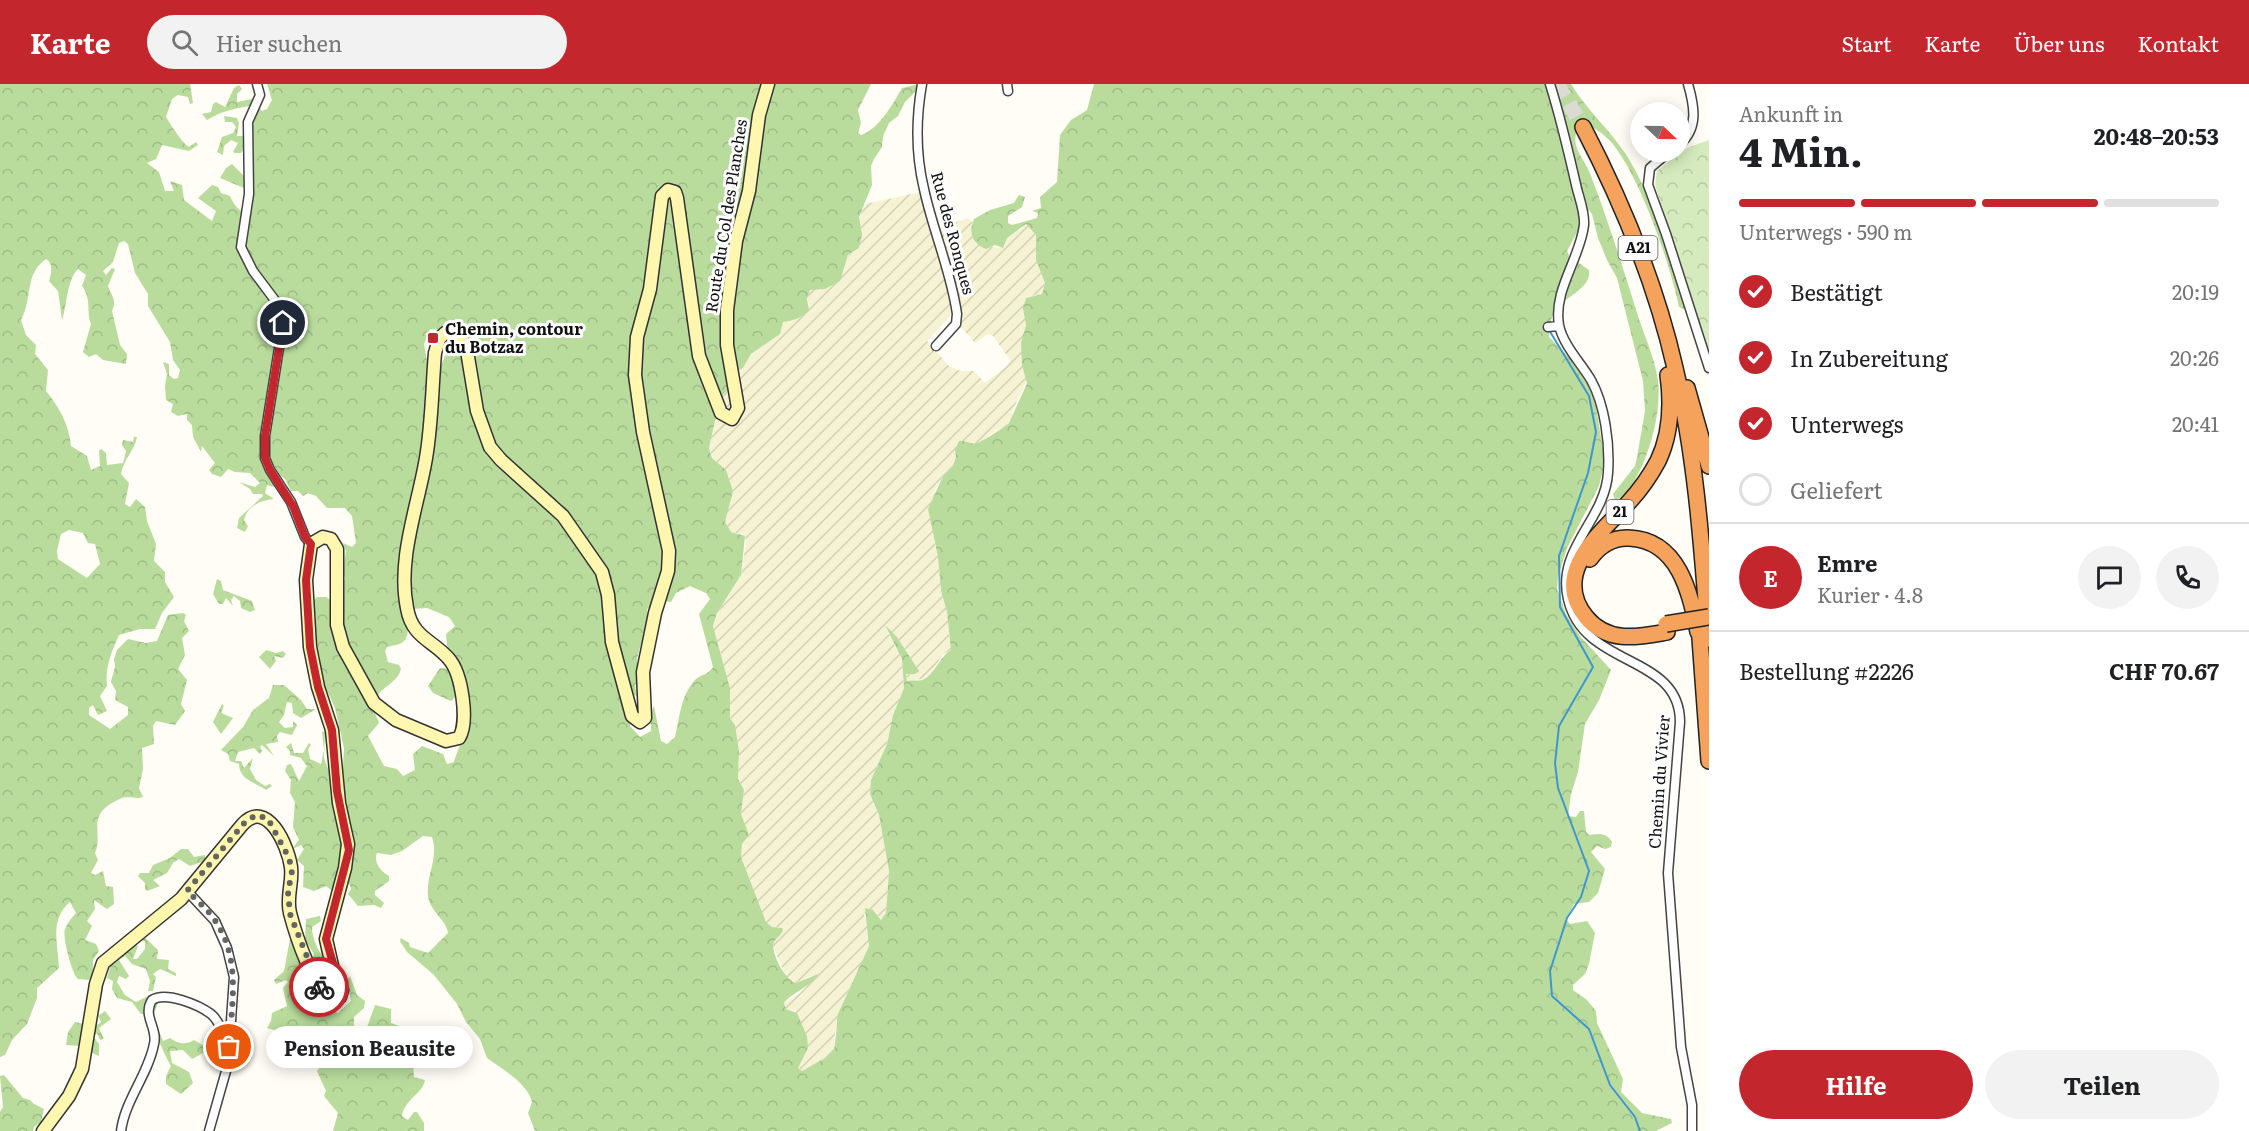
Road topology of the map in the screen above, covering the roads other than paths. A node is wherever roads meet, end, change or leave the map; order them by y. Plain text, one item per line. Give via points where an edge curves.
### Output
1 (257, 84) edge
2 (768, 84) edge
3 (922, 84) edge
4 (1550, 84) edge
5 (1688, 84) edge
6 (1583, 127) tunnel mouth
7 (1690, 130) edge
8 (1658, 162) edge
9 (1661, 316) junction
10 (1559, 326) junction
11 (1548, 327) dead end
12 (936, 346) dead end
13 (1709, 368) edge
14 (1709, 466) edge
15 (311, 544) junction
16 (1709, 617) edge
17 (1709, 625) edge
18 (1666, 628) junction
19 (1704, 641) edge
20 (1709, 761) edge
21 (187, 891) junction
22 (229, 1037) junction
23 (44, 1131) edge
24 (121, 1131) edge
25 (209, 1131) edge
26 (1692, 1131) edge

1 - 15 street via 260,95 248,122 249,194 241,247 277,303 283,323 265,458
2 - 15 street, Route du Col des Planches via 736,241 727,310 727,345 738,408 733,419 721,413 699,356 677,198 670,190 662,196 650,289 637,338 635,375 640,418 666,526 669,561 645,664 647,711 643,721 632,716 612,642 602,572 563,516 490,447 477,411 469,354 457,335 445,333 437,344 428,444 404,582 413,625 423,639 450,660 456,674 464,716 459,738 446,741 396,720 374,703 343,647 337,625 337,549 331,539 323,537
3 - 12 street, Rue des Ronques via 918,145 922,180 957,314 956,325
4 - 10 street via 1584,219 1562,293
5 - 7 street via 1694,120
6 - 9 highway, A21 via 1624,211
8 - 13 street via 1650,168 1648,185
9 - 14 highway via 1688,389
9 - 18 highway, 21 via 1670,401 1665,443 1646,482 1587,548 1578,564 1574,584 1585,616 1608,633 1631,638
9 - 19 highway, A21 via 1675,368 1701,529
10 - 11 street
10 - 26 street, Chemin du Vivier via 1596,390 1609,463 1601,501 1567,567 1568,602 1577,621 1592,638 1661,678 1679,705 1668,873 1681,1047 1692,1106
15 - 21 street via 306,580 310,647 332,730 337,791 349,850 326,939 342,990 340,997 335,1001 328,998 315,979 290,914 289,858 268,819 257,815 246,821
16 - 18 highway, bridge
17 - 18 highway, 21
18 - 19 highway via 1624,629 1608,625 1594,614 1583,581 1587,563 1598,549 1630,538 1650,543 1667,555 1687,586
19 - 20 highway, A21
21 - 22 street via 215,921 230,955 234,983
21 - 23 street via 148,928 110,955 100,968 82,1069 74,1088
22 - 24 street via 214,1016 204,1011 164,996 152,1000 148,1014 155,1042 125,1112
22 - 25 street via 225,1078

